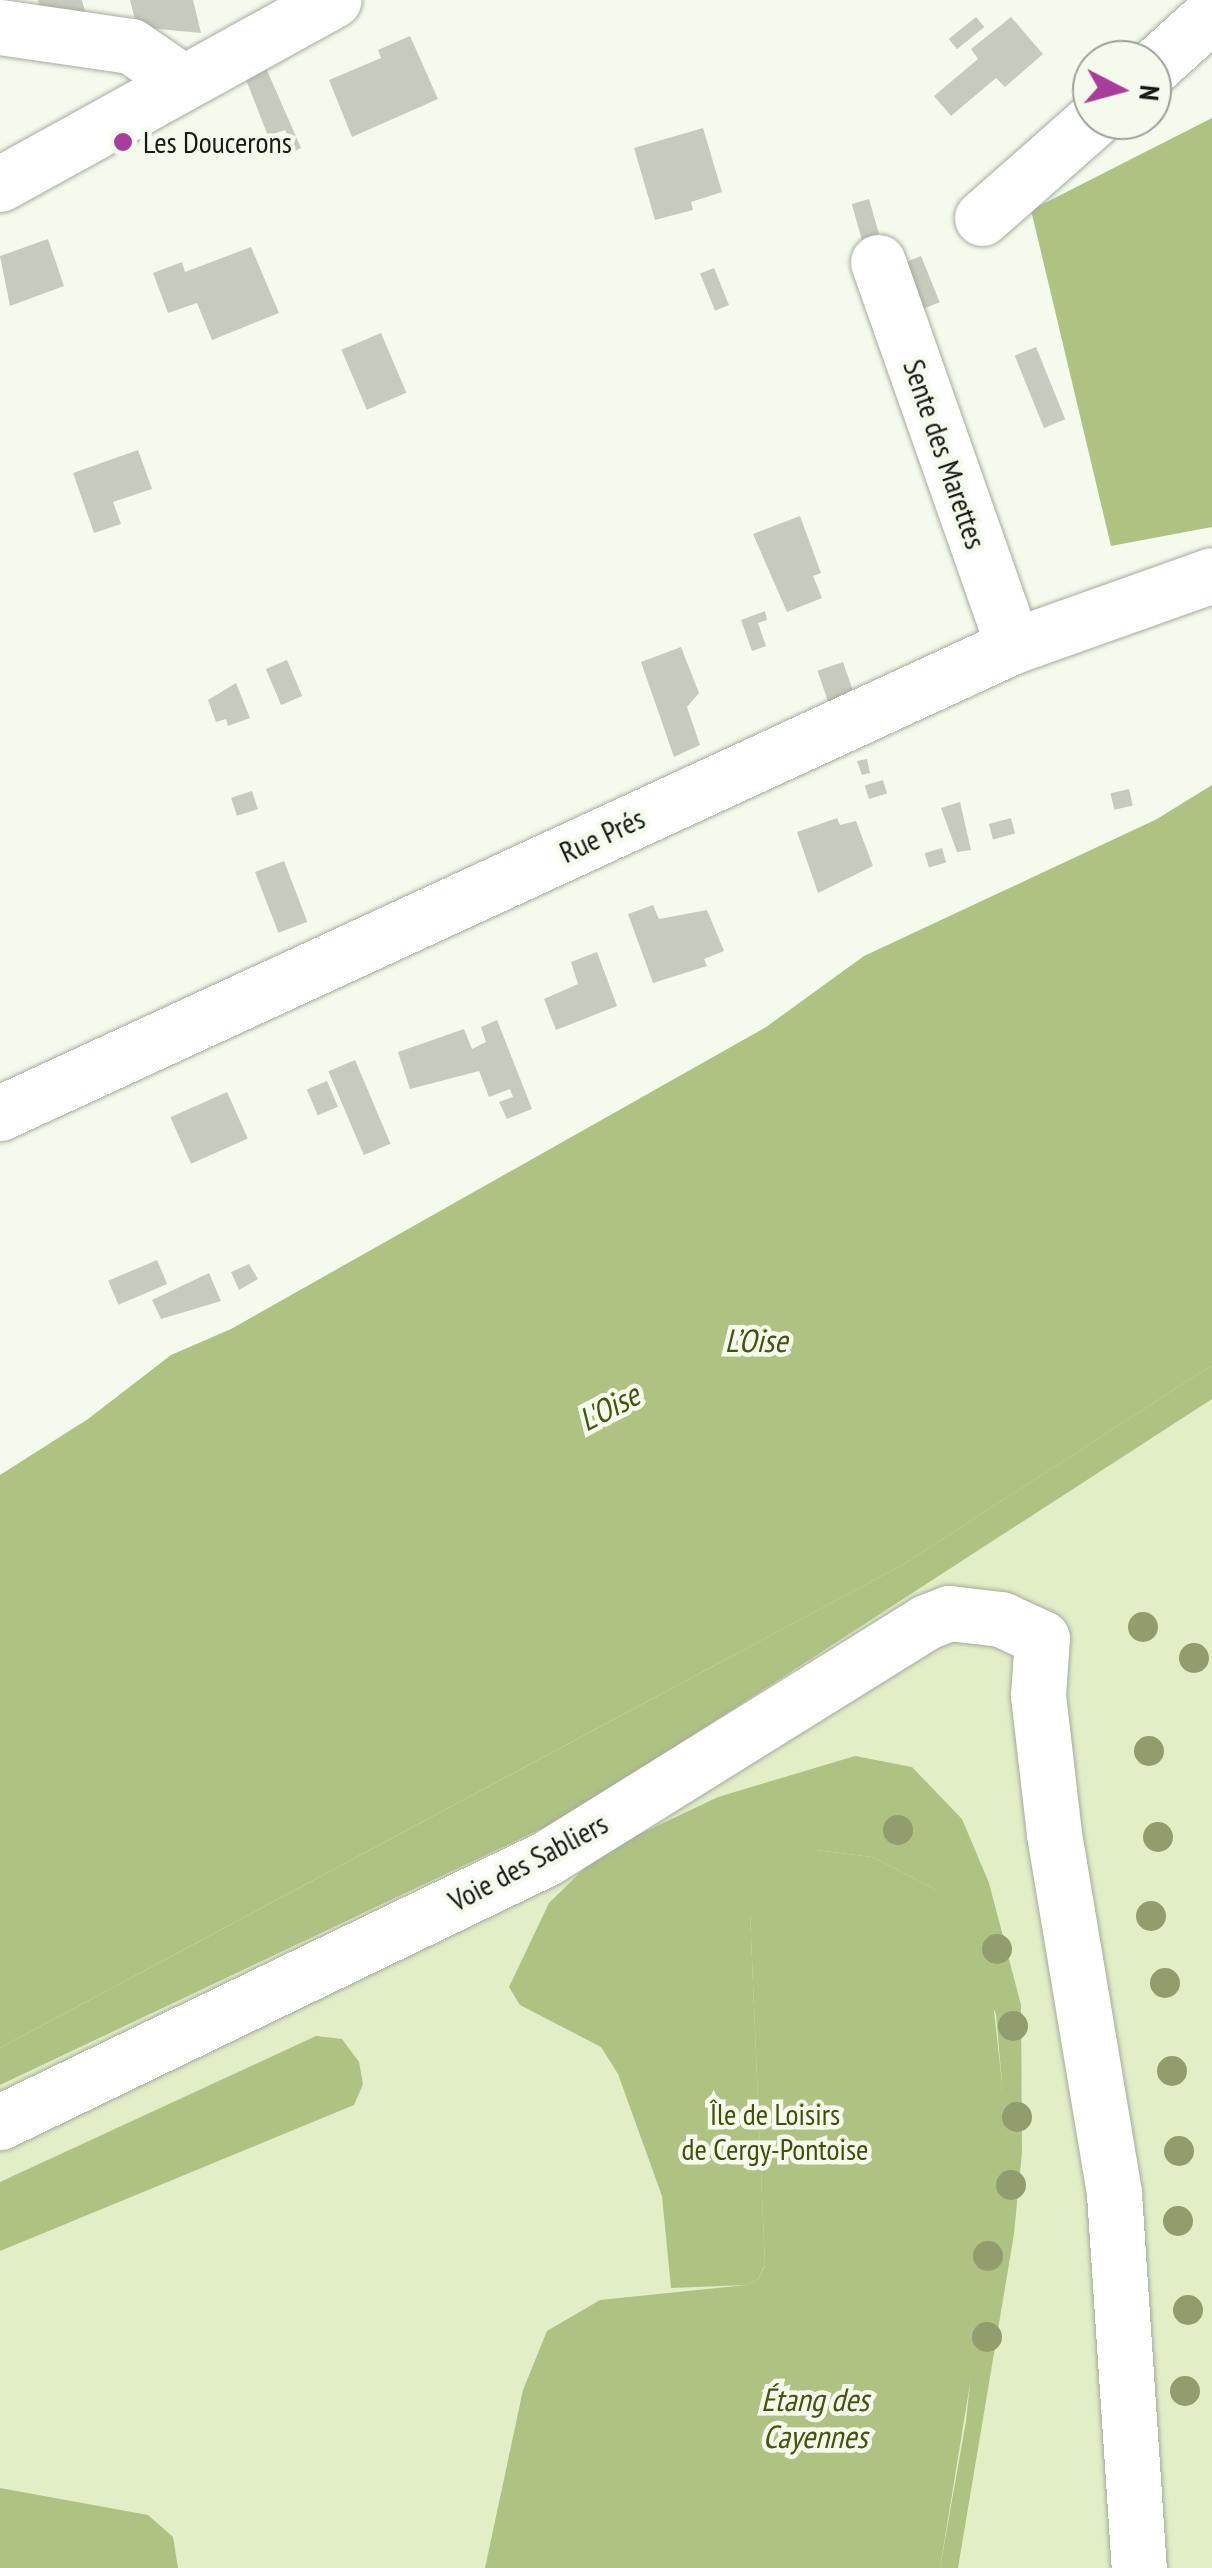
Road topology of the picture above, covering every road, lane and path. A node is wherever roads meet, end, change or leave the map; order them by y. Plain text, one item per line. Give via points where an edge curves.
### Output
1 (334, 0) edge
2 (1212, 14) edge
3 (0, 28) edge
4 (1172, 50) edge
5 (183, 82) junction
6 (1072, 139) edge
7 (0, 184) edge
8 (982, 218) dead end
9 (878, 262) dead end
10 (1212, 575) edge
11 (1013, 646) junction
12 (0, 1113) edge
13 (0, 2122) edge
14 (1140, 2568) edge

1 - 5 street
2 - 4 street
3 - 5 street via 131,46
5 - 7 street
6 - 8 street
9 - 11 street, Sente des Marettes
10 - 11 street, Rue Prés
11 - 12 street, Rue Prés
13 - 14 street, Voie des Sabliers via 547,1858 926,1622 979,1613 1042,1638 1038,1695 1054,1834 1114,2194

